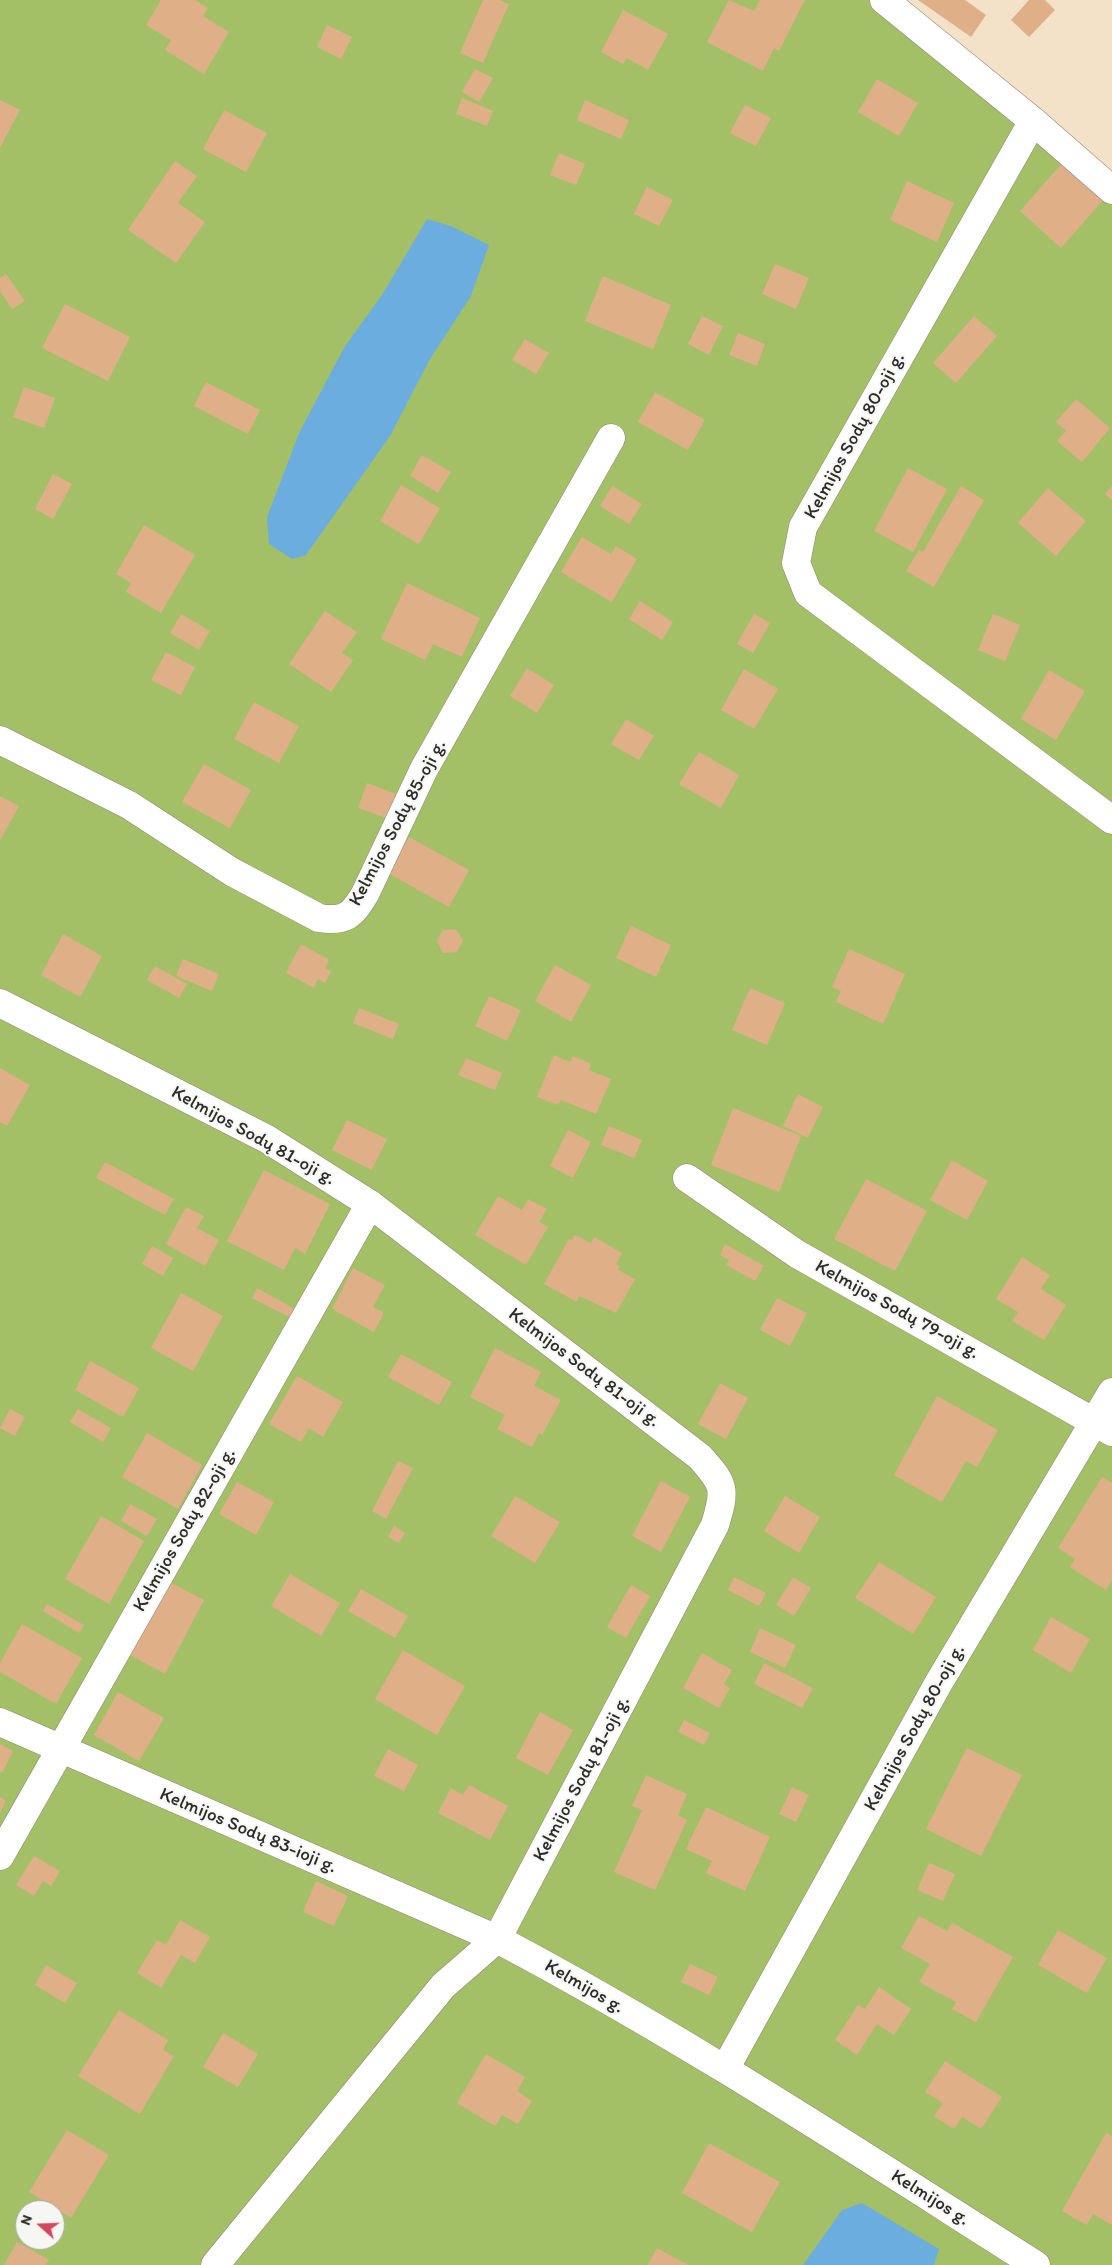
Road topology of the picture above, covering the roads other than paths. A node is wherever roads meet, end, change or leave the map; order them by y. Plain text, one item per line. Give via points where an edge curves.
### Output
1 (884, 0) edge
2 (1032, 121) junction
3 (1112, 190) edge
4 (611, 438) dead end
5 (0, 740) edge
6 (1112, 820) edge
7 (0, 1003) edge
8 (687, 1178) dead end
9 (370, 1204) junction
10 (1112, 1392) edge
11 (1104, 1427) edge
12 (0, 1722) edge
13 (60, 1750) junction
14 (0, 1856) edge
15 (497, 1939) junction
16 (725, 2069) junction
17 (215, 2265) edge
18 (1036, 2265) edge

1 - 2 street
2 - 3 street
2 - 6 street, Kelmijos Sodų 80-oji g. via 803,526 796,563 808,593
4 - 5 street, Kelmijos Sodų 85-oji g. via 424,769 365,894 355,911 344,918 319,918 232,872 129,805
7 - 9 street, Kelmijos Sodų 81-oji g. via 267,1140
8 - 11 street, Kelmijos Sodų 79-oji g. via 797,1254
9 - 13 street, Kelmijos Sodų 82-oji g.
9 - 15 street, Kelmijos Sodų 81-oji g. via 700,1456 719,1478 723,1500 715,1525
10 - 11 street, Kelmijos Sodų 80-oji g.
11 - 16 street, Kelmijos Sodų 80-oji g. via 938,1684
12 - 13 street, Kelmijos Sodų 83-ioji g.
13 - 14 street, Kelmijos Sodų 82-oji g.
13 - 15 street, Kelmijos Sodų 83-ioji g.
15 - 16 street, Kelmijos g.
15 - 17 street via 444,1986
16 - 18 street, Kelmijos g.

